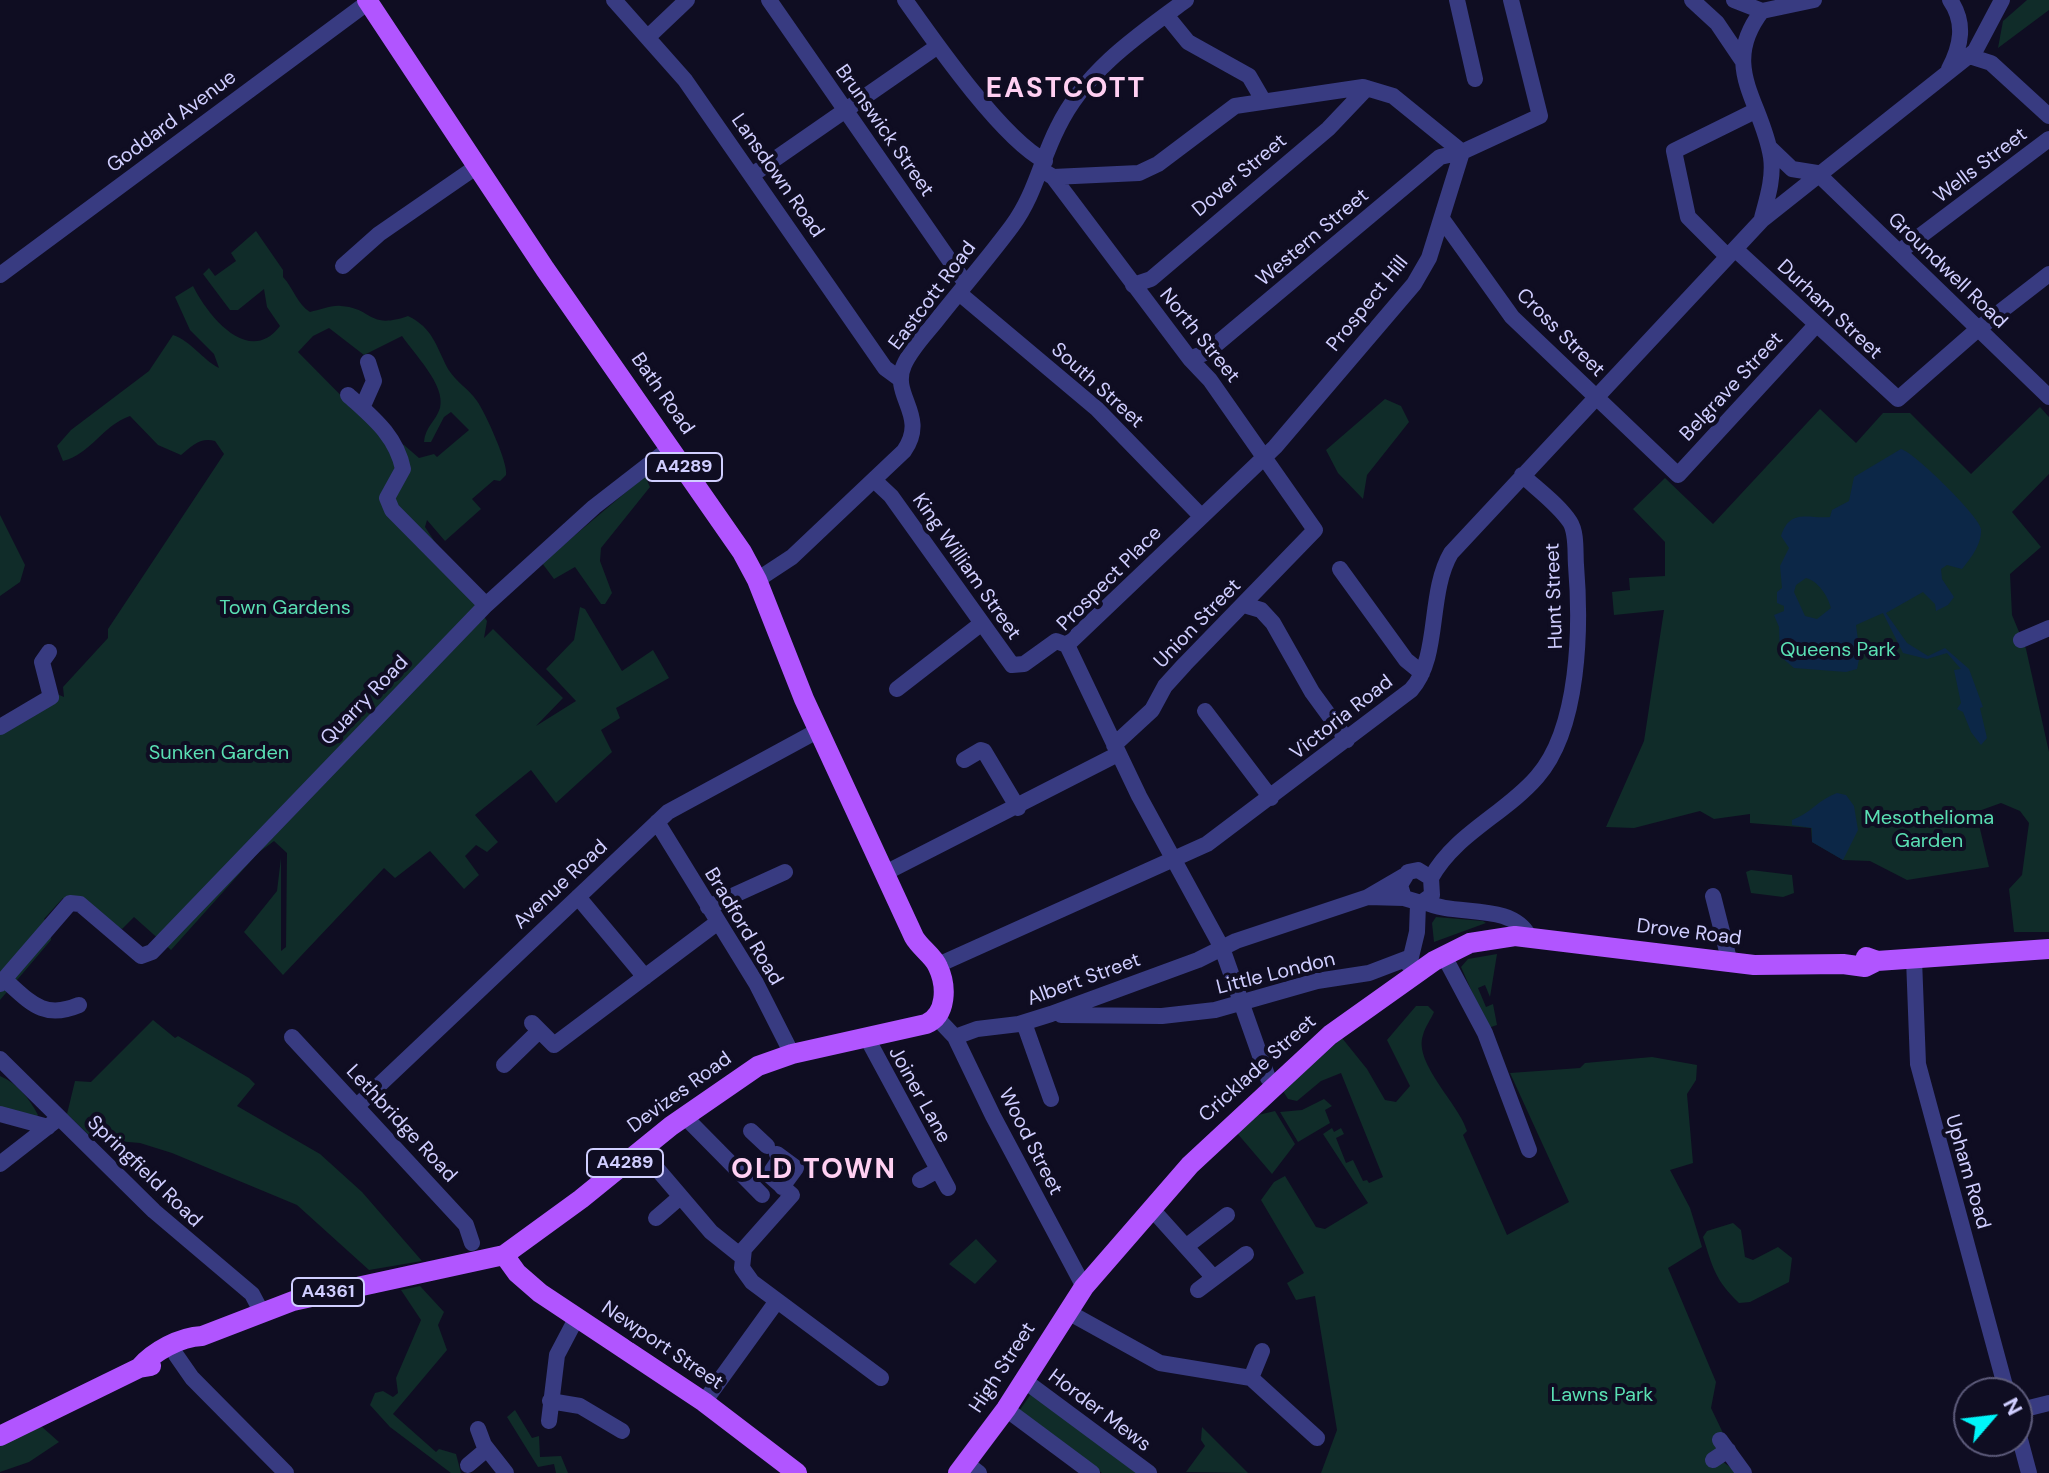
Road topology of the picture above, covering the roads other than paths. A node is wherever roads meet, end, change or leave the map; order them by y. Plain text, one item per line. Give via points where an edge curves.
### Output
1 (614, 0) edge
2 (687, 0) edge
3 (769, 0) edge
4 (905, 0) edge
5 (1186, 0) edge
6 (1457, 0) edge
7 (1511, 0) edge
8 (1692, 0) edge
9 (1734, 0) edge
10 (1814, 0) edge
11 (1950, 0) edge
12 (2002, 0) edge
13 (368, 1) edge
14 (1762, 11) junction
15 (1166, 15) junction
16 (1985, 35) junction
17 (648, 37) junction
18 (938, 46) junction
19 (1969, 56) junction
20 (1742, 60) junction
21 (1991, 63) junction
22 (1948, 71) junction
23 (1468, 73) dead end
24 (1367, 88) junction
25 (1263, 100) junction
26 (846, 111) junction
27 (1755, 111) junction
28 (2049, 116) edge
29 (2049, 139) edge
30 (1769, 147) junction
31 (1462, 152) junction
32 (476, 167) junction
33 (1047, 169) junction
34 (1817, 173) junction
35 (752, 175) junction
36 (1442, 219) junction
37 (1762, 220) junction
38 (1899, 252) junction
39 (1731, 253) junction
40 (343, 266) dead end
41 (2049, 274) edge
42 (0, 275) edge
43 (1133, 285) junction
44 (963, 288) junction
45 (1816, 325) junction
46 (1978, 329) junction
47 (1190, 359) junction
48 (368, 362) dead end
49 (900, 379) junction
50 (348, 395) dead end
51 (1595, 396) junction
52 (2049, 397) edge
53 (362, 408) junction
54 (670, 448) junction
55 (1264, 457) junction
56 (1522, 475) junction
57 (1678, 475) joint
58 (874, 480) junction
59 (1201, 516) junction
60 (1314, 533) joint
61 (1340, 569) dead end
62 (757, 580) junction
63 (486, 605) junction
64 (1244, 605) junction
65 (982, 623) junction
66 (2049, 628) edge
67 (2021, 640) dead end
68 (1067, 645) junction
69 (49, 652) dead end
70 (1422, 673) junction
71 (897, 689) dead end
72 (1205, 711) dead end
73 (0, 727) edge
74 (819, 730) junction
75 (1347, 740) junction
76 (1116, 749) junction
77 (964, 760) dead end
78 (1271, 798) junction
79 (1011, 811) junction
80 (657, 822) junction
81 (1175, 861) junction
82 (785, 872) dead end
83 (885, 873) junction
84 (1404, 876) junction
85 (1431, 878) junction
86 (1713, 896) dead end
87 (578, 897) junction
88 (1368, 897) junction
89 (1416, 901) junction
90 (708, 907) junction
91 (718, 922) junction
92 (1417, 932) junction
93 (1529, 936) junction
94 (1501, 937) joint
95 (1222, 948) junction
96 (2049, 949) edge
97 (1411, 957) junction
98 (1439, 959) junction
99 (1914, 959) junction
100 (1730, 963) junction
101 (938, 965) junction
102 (645, 977) junction
103 (2, 981) edge
104 (1403, 981) junction
105 (79, 1005) dead end
106 (1242, 1005) junction
107 (1051, 1014) junction
108 (937, 1018) junction
109 (1024, 1023) junction
110 (292, 1037) dead end
111 (955, 1037) junction
112 (867, 1038) junction
113 (792, 1054) junction
114 (0, 1059) edge
115 (504, 1065) dead end
116 (1268, 1078) dead end
117 (1051, 1099) dead end
118 (357, 1106) junction
119 (0, 1114) edge
120 (684, 1116) junction
121 (53, 1122) junction
122 (751, 1131) dead end
123 (1521, 1142) dead end
124 (641, 1150) junction
125 (0, 1164) edge
126 (938, 1170) junction
127 (920, 1180) dead end
128 (948, 1188) dead end
129 (762, 1195) dead end
130 (682, 1201) junction
131 (1151, 1208) junction
132 (1227, 1215) dead end
133 (656, 1218) dead end
134 (472, 1243) dead end
135 (1188, 1245) junction
136 (1246, 1254) dead end
137 (504, 1255) junction
138 (741, 1256) junction
139 (1214, 1278) junction
140 (1084, 1287) junction
141 (1198, 1290) dead end
142 (777, 1301) junction
143 (261, 1311) junction
144 (1068, 1312) junction
145 (577, 1317) junction
146 (202, 1336) junction
147 (1262, 1351) dead end
148 (176, 1355) junction
149 (139, 1368) junction
150 (2003, 1377) edge
151 (881, 1378) dead end
152 (1251, 1378) junction
153 (1025, 1381) junction
154 (550, 1401) junction
155 (704, 1402) junction
156 (1006, 1409) junction
157 (549, 1421) dead end
158 (478, 1429) dead end
159 (622, 1431) dead end
160 (0, 1436) edge
161 (1317, 1438) dead end
162 (487, 1449) junction
163 (1713, 1460) dead end
164 (468, 1465) dead end
165 (968, 1470) edge
166 (286, 1473) edge
167 (506, 1473) edge
168 (797, 1473) edge
169 (1092, 1473) edge
170 (1149, 1473) edge
171 (1744, 1473) edge

1 - 17 street, Lansdown Road
2 - 17 street
3 - 26 street, Brunswick Street
4 - 18 street, North Street
5 - 15 street, Eastcott Road
6 - 23 street
7 - 31 street, Western Street via 1540,116
8 - 20 street via 1719,25
9 - 14 street
10 - 14 street
11 - 22 street via 1961,34
12 - 16 street, Victoria Road
13 - 32 main road, Bath Road / A4289
13 - 42 street, Goddard Avenue
14 - 20 street via 1745,37
15 - 25 street via 1188,42 1249,76
15 - 33 street, Eastcott Road via 1083,87 1064,114
16 - 19 street, Victoria Road
16 - 21 street
17 - 35 street, Lansdown Road
18 - 26 street
18 - 33 street, North Street
19 - 21 street
19 - 22 street, Victoria Road
20 - 27 street
21 - 28 street
22 - 34 street, Victoria Road
24 - 25 street
24 - 31 street via 1397,98
24 - 43 street, Dover Street via 1328,129 1151,279
25 - 33 street via 1229,109 1139,173
26 - 35 street
26 - 44 street, Brunswick Street
27 - 30 street
27 - 39 street, Durham Street via 1676,149 1689,220
29 - 38 street, Wells Street
30 - 34 street via 1792,169
30 - 37 street via 1772,172
31 - 36 street, Prospect Hill
31 - 47 street, Western Street via 1436,160 1204,354
32 - 40 street via 379,234
32 - 54 main road, Bath Road / A4289
33 - 43 street, North Street
33 - 44 street, Eastcott Road via 1016,221
34 - 37 street, Victoria Road
34 - 38 street, Groundwell Road
35 - 49 street, Lansdown Road via 885,368
36 - 51 street, Cross Street via 1504,308
36 - 55 street, Prospect Hill via 1414,284
37 - 39 street, Victoria Road
38 - 46 street, Groundwell Road
39 - 45 street, Durham Street
39 - 51 street, Victoria Road
41 - 46 street
43 - 47 street, North Street
44 - 49 street, Eastcott Road via 911,353
44 - 59 street, South Street via 1097,409
45 - 46 street, Durham Street via 1898,399
45 - 57 street, Belgrave Street
46 - 52 street, Groundwell Road
47 - 55 street, North Street via 1220,392
48 - 53 street via 374,381
49 - 58 street, Eastcott Road via 913,415 913,435
50 - 53 street
51 - 56 street, Victoria Road
51 - 57 street, Cross Street
53 - 63 street via 388,432 401,460 403,469 388,504
54 - 62 main road, Bath Road / A4289
54 - 63 street, Quarry Road via 594,507
55 - 59 street, Prospect Place
55 - 60 street, North Street
56 - 70 street, Victoria Road via 1448,558 1435,593
56 - 85 street, Hunt Street via 1571,523 1578,660 1553,751 1538,776 1452,850
58 - 62 street, Eastcott Road via 792,557
58 - 65 street, King William Street
59 - 68 street, Prospect Place
60 - 64 street, Union Street
61 - 70 street via 1406,660
62 - 74 main road, Bath Road / A4289
63 - 103 street, Quarry Road via 148,955 141,956 80,904 70,903
64 - 75 street via 1261,610 1273,623
64 - 76 street, Union Street via 1165,686 1152,710
65 - 68 street, King William Street via 1015,667 1056,641
65 - 71 street
66 - 67 street
68 - 76 street, Prospect Place
69 - 73 street via 42,662 51,697
70 - 75 street, Victoria Road via 1404,696
72 - 78 street
74 - 80 street, Avenue Road
74 - 83 main road, Bath Road / A4289
75 - 78 street, Victoria Road
76 - 79 street
76 - 81 street, Prospect Place
77 - 79 street via 984,751
78 - 81 street, Victoria Road
79 - 83 street
80 - 87 street, Avenue Road
80 - 90 street, Bradford Road
81 - 95 street, Prospect Place
81 - 101 street, Victoria Road
82 - 90 street
83 - 101 main road, Bath Road / A4289 via 917,944
84 - 85 street via 1418,870
84 - 88 street
84 - 89 street via 1400,885
85 - 89 street via 1433,890
86 - 100 street
87 - 102 street
87 - 118 street, Avenue Road
88 - 89 street, Drove Road
88 - 95 street, Albert Street
89 - 92 street
89 - 93 street, Drove Road via 1510,919
90 - 91 street, Bradford Road
91 - 102 street
91 - 113 street, Bradford Road
92 - 97 street
92 - 98 street
93 - 94 main road, Drove Road
93 - 100 main road, Drove Road
94 - 98 main road, Cricklade Street via 1470,943
95 - 106 street, Prospect Place
95 - 107 street, Albert Street
96 - 99 main road, Drove Road
97 - 104 street
97 - 106 street, Little London
98 - 104 main road, Cricklade Street
98 - 123 street via 1485,1033
99 - 100 main road, Drove Road
99 - 150 street, Upham Road via 1920,1073
101 - 108 main road via 943,1001
102 - 115 street via 554,1045 536,1027
103 - 105 street via 48,1012
104 - 131 main road, Cricklade Street via 1301,1061
106 - 107 street, Little London via 1162,1016
106 - 116 street, Prospect Place
107 - 109 street, Albert Street
108 - 111 street, Wood Street
108 - 112 main road, Devizes Road / A4289
109 - 111 street, Albert Street
109 - 117 street
110 - 118 street, Lethbridge Road
111 - 140 street, Wood Street
112 - 113 main road, Devizes Road / A4289
112 - 126 street, Joiner Lane
113 - 120 main road, Devizes Road / A4289 via 758,1066
114 - 121 street, Springfield Road
118 - 134 street, Lethbridge Road via 466,1225
119 - 121 street
120 - 124 main road, Devizes Road / A4289
120 - 129 street
121 - 125 street
121 - 143 street, Springfield Road via 252,1294
122 - 138 street via 796,1168 782,1187 792,1195
124 - 130 street
124 - 137 main road, Devizes Road / A4289
126 - 127 street, Joiner Lane
126 - 128 street, Joiner Lane
130 - 133 street
130 - 138 street
131 - 135 street
131 - 140 main road, Cricklade Street
132 - 135 street
135 - 139 street
136 - 139 street
137 - 143 main road, Devizes Road / A4361
137 - 145 main road, Newport Street via 524,1279
138 - 142 street via 747,1277
139 - 141 street
140 - 144 main road, High Street
142 - 151 street
142 - 155 street
143 - 146 main road, A4361
144 - 152 street via 1160,1363
144 - 153 main road, High Street
145 - 154 street via 559,1351
145 - 155 main road, Newport Street
146 - 148 main road, A4361
146 - 149 main road, A4361 via 161,1351
147 - 152 street
148 - 149 main road, A4361
148 - 166 street
149 - 160 main road, A4361
152 - 161 street
153 - 156 main road, High Street
153 - 170 street, Horder Mews
154 - 157 street
154 - 159 street via 580,1406
155 - 168 main road, Newport Street
156 - 165 main road, High Street
156 - 169 street
158 - 162 street
162 - 164 street
162 - 167 street
163 - 171 street via 1724,1445

